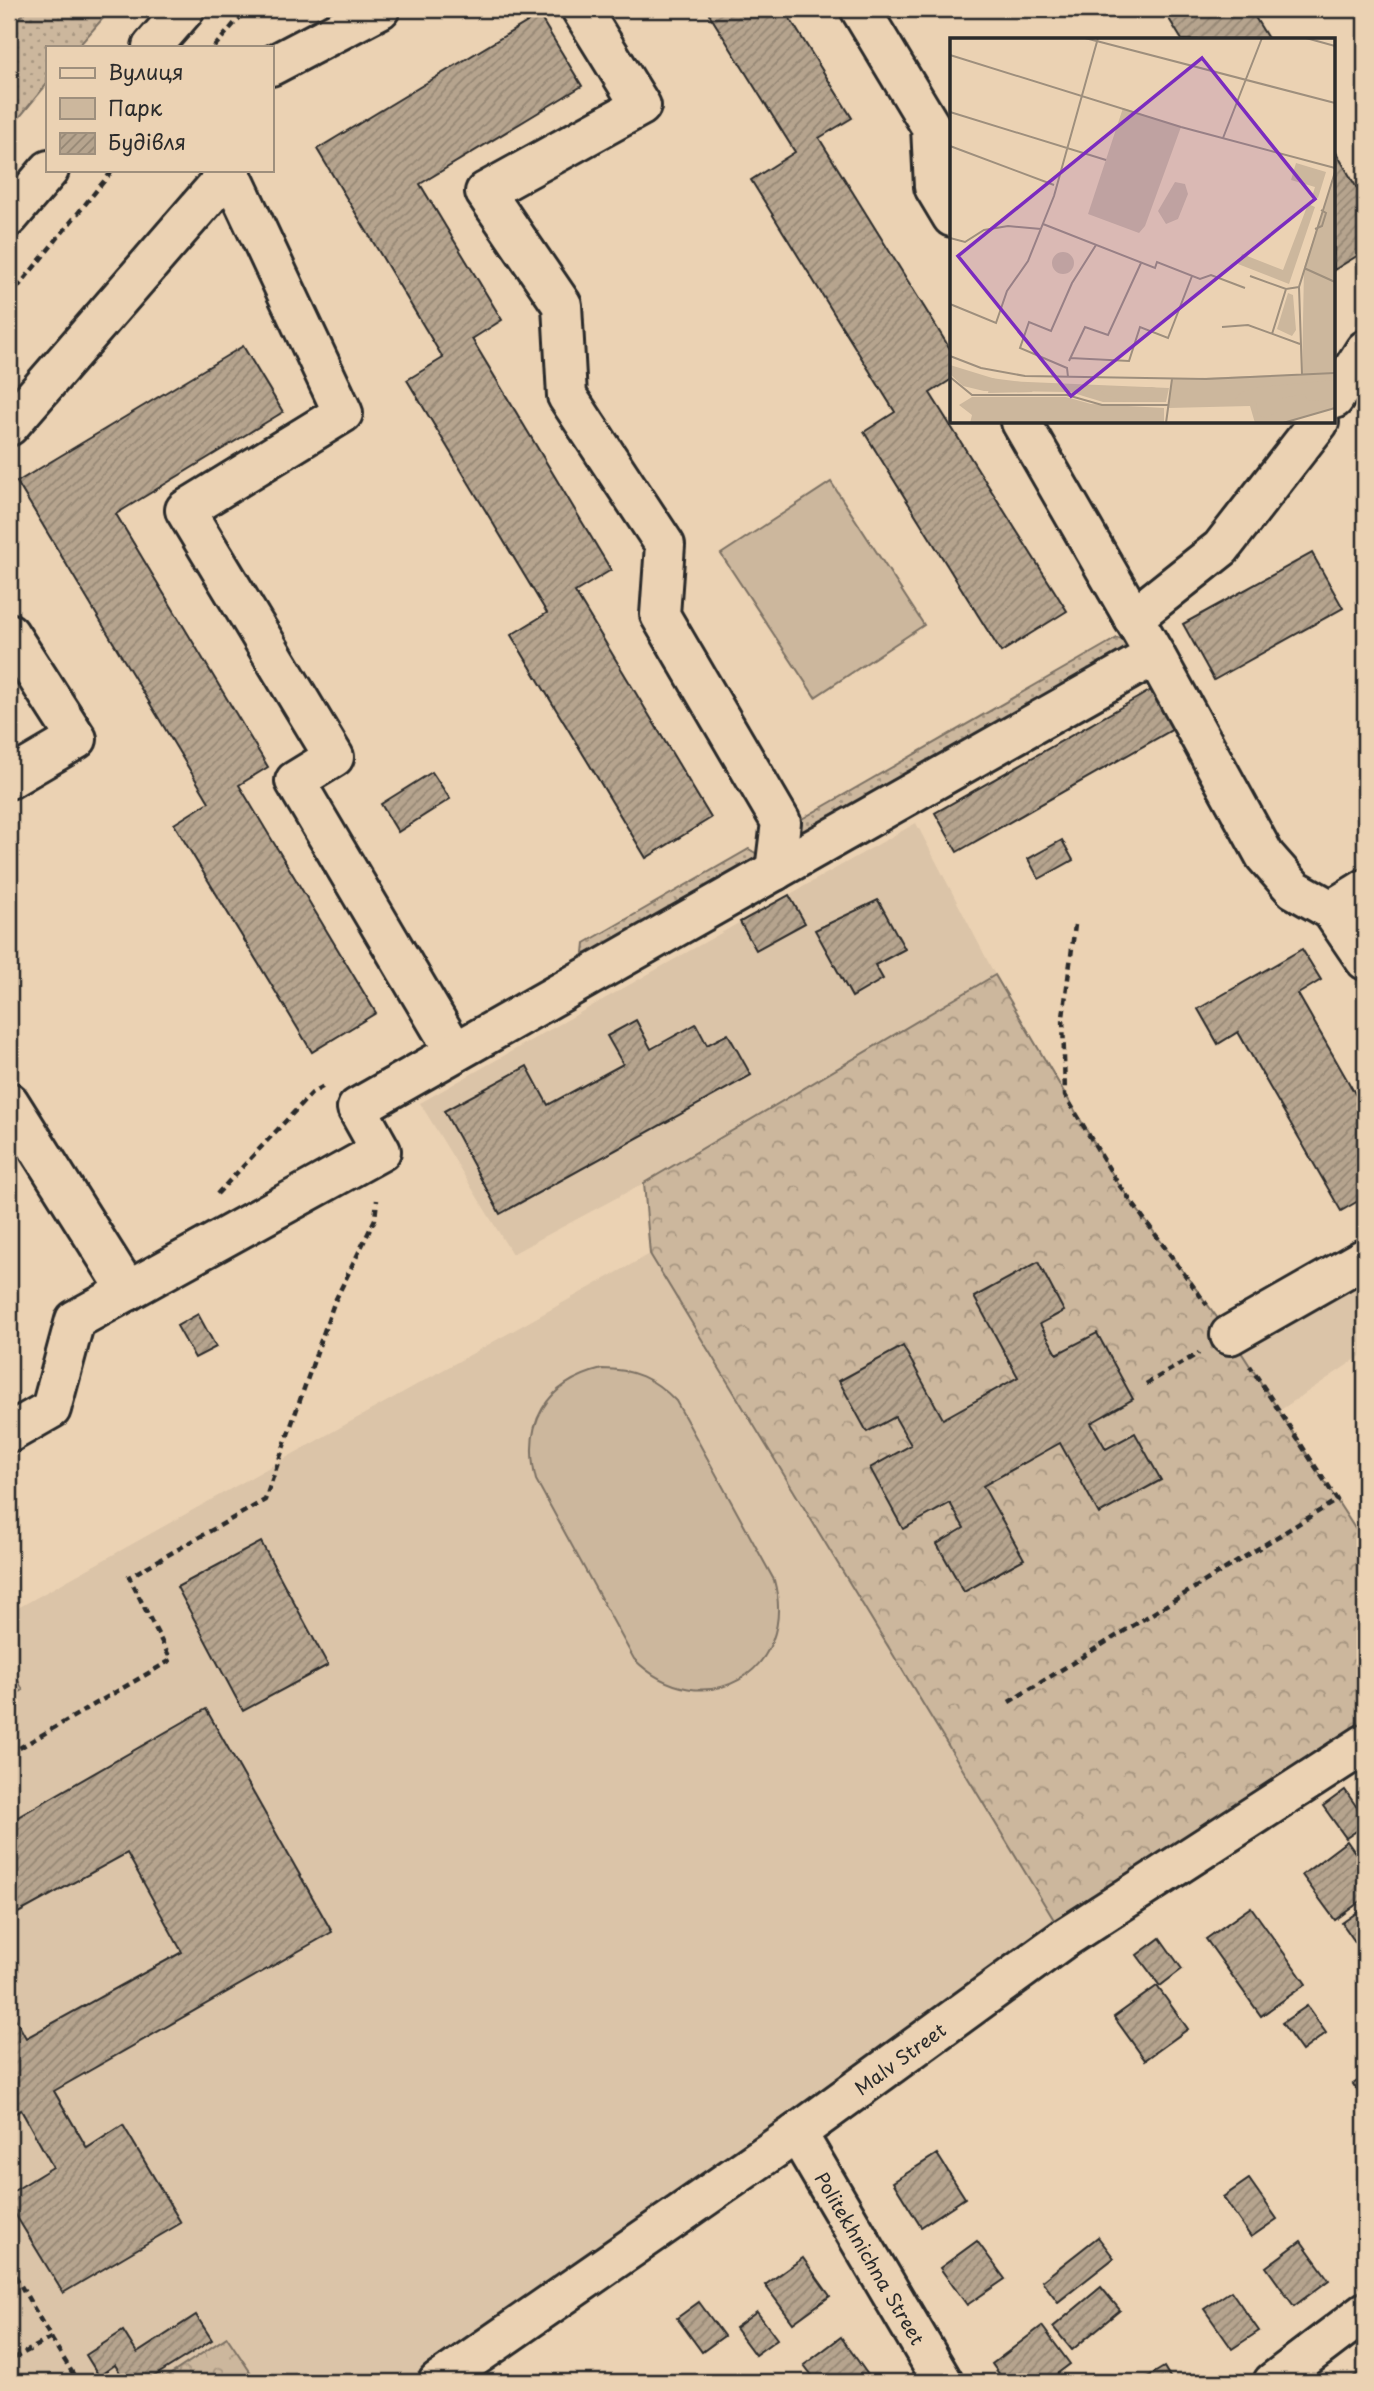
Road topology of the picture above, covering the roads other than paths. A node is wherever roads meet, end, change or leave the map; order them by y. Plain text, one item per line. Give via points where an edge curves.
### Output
1 (185, 9) edge
2 (380, 9) edge
3 (581, 9) edge
4 (860, 9) edge
5 (153, 46) edge
6 (273, 65) edge
7 (47, 172) edge
8 (229, 172) edge
9 (230, 172) edge
10 (950, 214) edge
11 (9, 217) edge
12 (1365, 350) edge
13 (1336, 396) edge
14 (1022, 424) edge
15 (1317, 424) edge
16 (9, 426) edge
17 (1133, 618) junction
18 (9, 633) edge
19 (1155, 655) junction
20 (9, 779) edge
21 (775, 871) junction
22 (1365, 889) edge
23 (1331, 910) junction
24 (1365, 960) edge
25 (455, 1052) junction
26 (9, 1102) edge
27 (1365, 1258) edge
28 (128, 1290) junction
29 (1230, 1335) road end
30 (9, 1433) edge
31 (1365, 1744) edge
32 (797, 2133) junction
33 (1365, 2312) edge
34 (438, 2382) edge
35 (943, 2382) edge
36 (1273, 2382) edge

1 - 5 street
2 - 6 street
3 - 21 street via 640,106 485,192 562,305 566,396 664,545 660,615 781,822
4 - 10 street via 931,127 934,187
7 - 11 street
8 - 16 street
9 - 25 street via 343,413 185,510 334,757 295,780
12 - 13 street
14 - 17 street
15 - 17 street via 1221,548
17 - 19 street
18 - 20 street via 77,739
19 - 21 street
19 - 23 street via 1265,856 1294,889
21 - 25 street
22 - 23 street
23 - 24 street
25 - 28 street via 357,1108 381,1151
26 - 28 street
27 - 29 street
28 - 30 street via 75,1320 51,1409
31 - 32 street, Malv Street via 1065,1938
32 - 34 street, Malv Street
32 - 35 street, Politekhnichna Street
33 - 36 street

